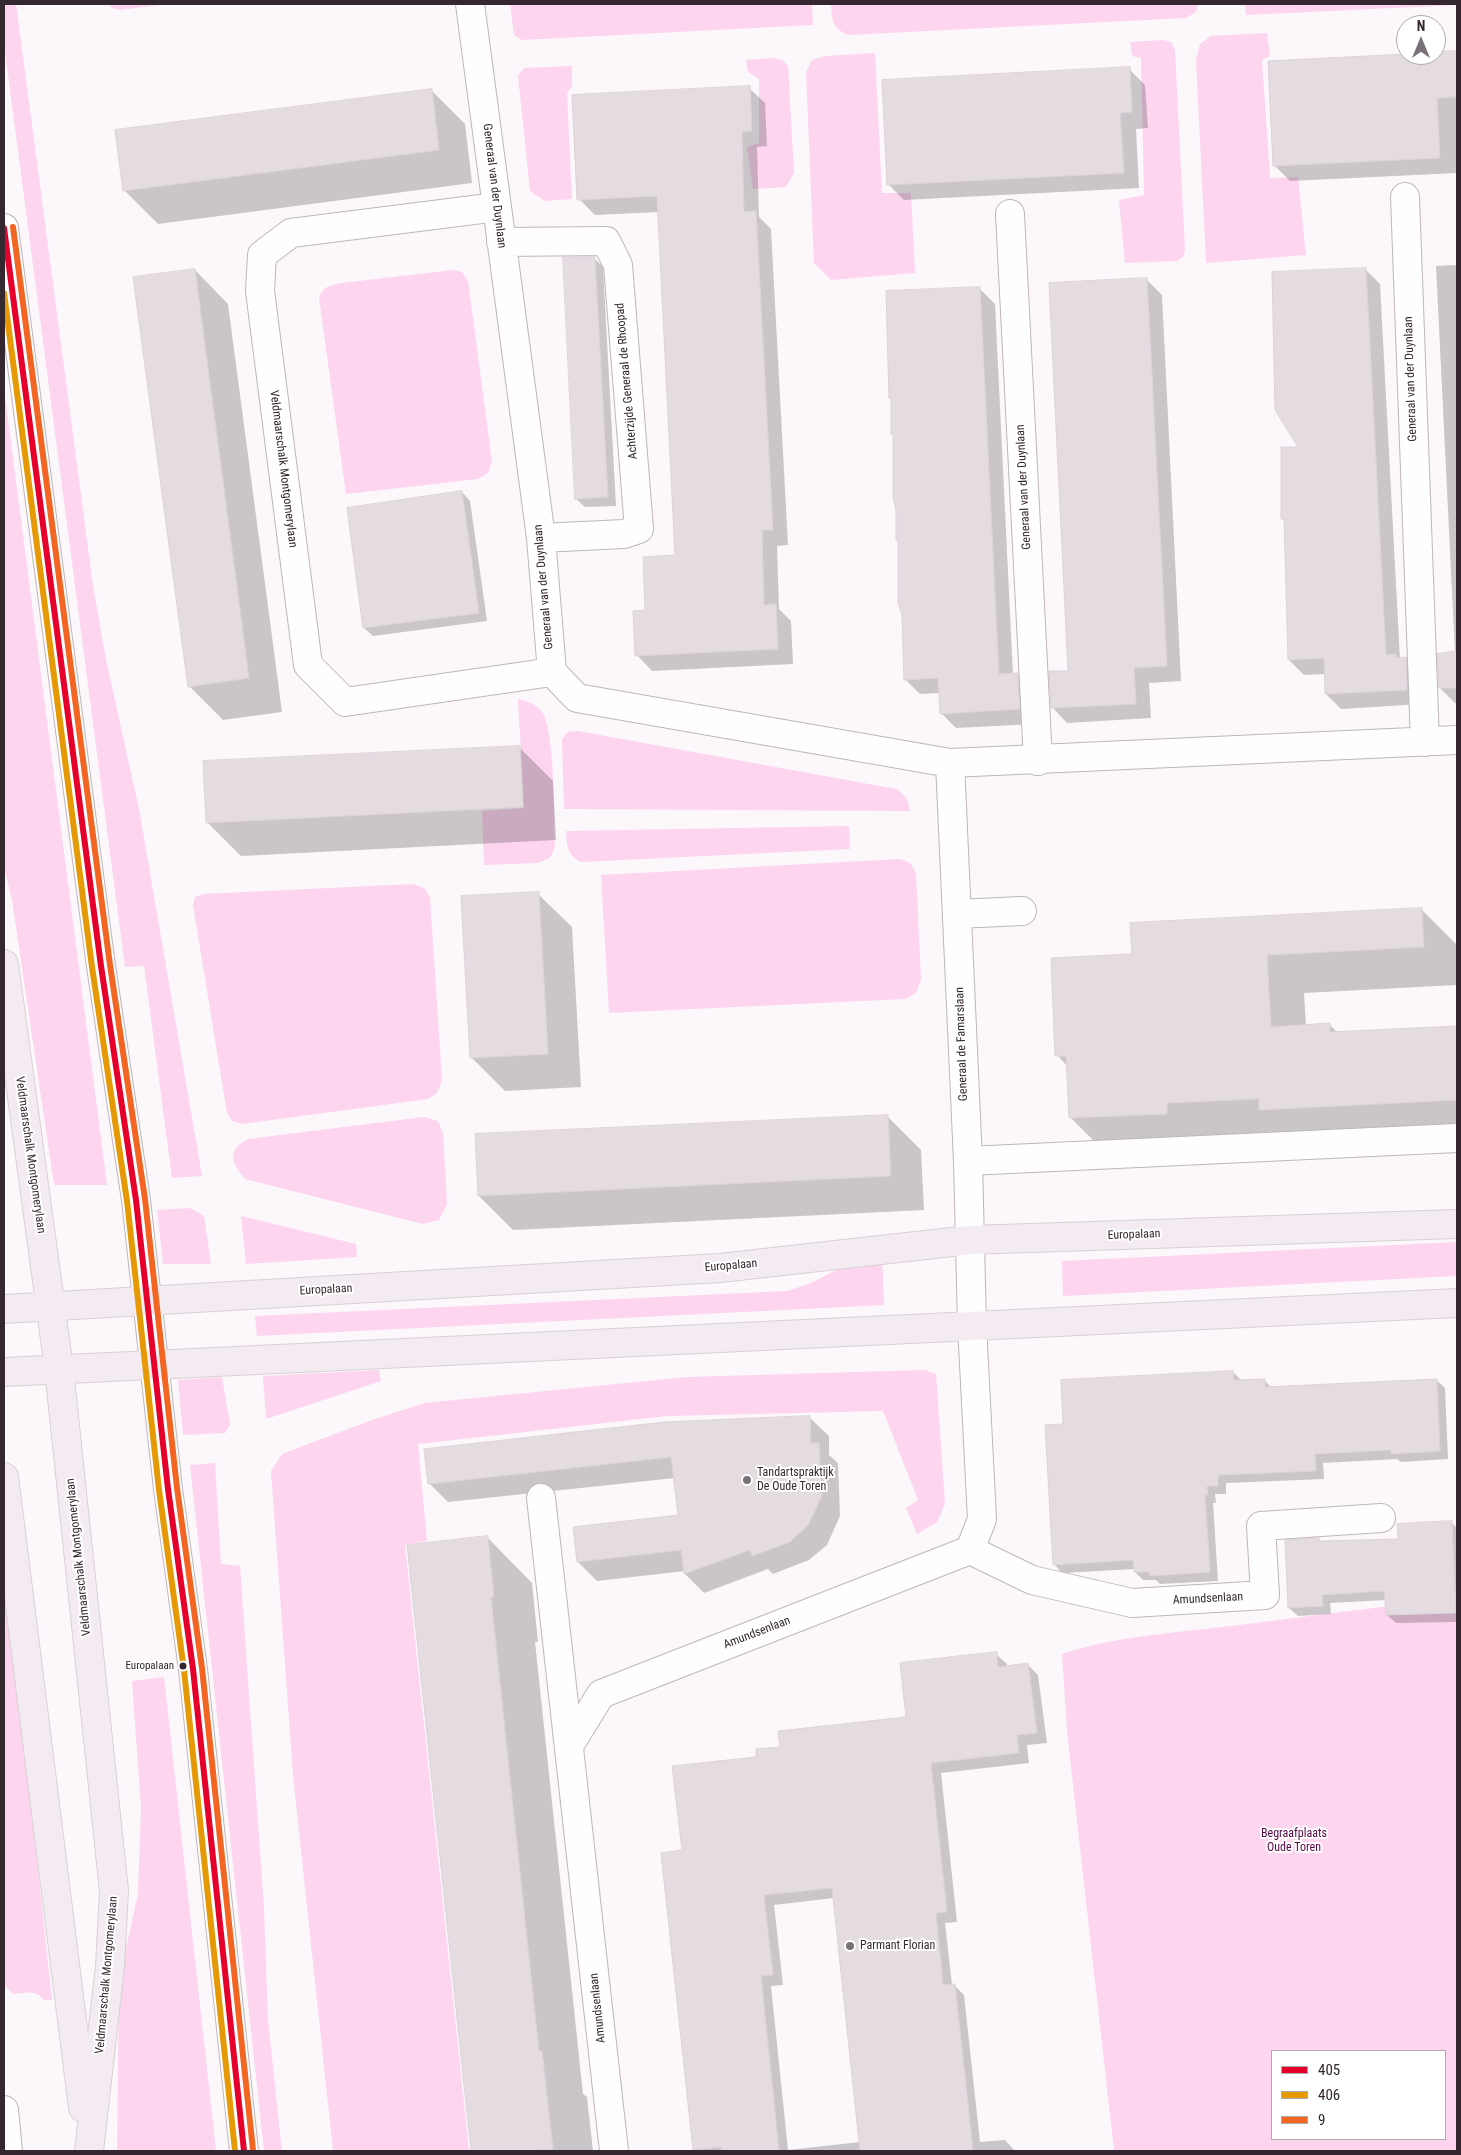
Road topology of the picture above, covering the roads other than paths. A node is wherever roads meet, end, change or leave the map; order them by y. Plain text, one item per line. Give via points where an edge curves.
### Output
1 (470, 4) edge
2 (1405, 196) dead end
3 (497, 207) junction
4 (1010, 214) dead end
5 (4, 228) edge
6 (501, 242) junction
7 (541, 538) junction
8 (552, 672) junction
9 (1457, 740) edge
10 (1425, 742) junction
11 (1038, 761) junction
12 (950, 763) junction
13 (1022, 911) dead end
14 (957, 914) junction
15 (4, 964) edge
16 (1457, 1138) edge
17 (968, 1161) junction
18 (1457, 1224) edge
19 (970, 1240) junction
20 (146, 1301) junction
21 (1457, 1303) edge
22 (51, 1306) junction
23 (4, 1309) edge
24 (972, 1325) junction
25 (154, 1365) junction
26 (59, 1370) junction
27 (4, 1372) edge
28 (4, 1477) edge
29 (541, 1498) dead end
30 (1381, 1518) dead end
31 (12, 1539) junction
32 (970, 1550) junction
33 (4, 1567) edge
34 (569, 1746) junction
35 (4, 2110) edge
36 (8, 2151) edge
37 (89, 2151) edge
38 (244, 2151) edge
39 (614, 2151) edge

1 - 3 street, Generaal van der Duynlaan
2 - 10 street, Generaal van der Duynlaan
3 - 6 street, Generaal van der Duynlaan
3 - 8 street, Veldmaarschalk Montgomerylaan via 292,234 262,255 260,290 308,665 345,702
4 - 11 street, Generaal van der Duynlaan
5 - 20 street via 101,966 136,1200
6 - 7 street, Generaal van der Duynlaan
6 - 7 street, Achterzijde Generaal de Rhoopad via 606,241 618,265 639,528 624,534
7 - 8 street, Generaal van der Duynlaan
8 - 12 street via 577,698
9 - 10 street
10 - 11 street
11 - 12 street
12 - 14 street, Generaal de Famarslaan
13 - 14 street
14 - 17 street, Generaal de Famarslaan
15 - 22 main road, Veldmaarschalk Montgomerylaan
16 - 17 street
17 - 19 street, Generaal de Famarslaan
18 - 19 main road, Europalaan
19 - 20 main road, Europalaan via 720,1268
19 - 24 street, Generaal de Famarslaan
20 - 22 main road, Europalaan
20 - 25 street
21 - 24 main road
22 - 23 main road, Europalaan
22 - 26 main road, Veldmaarschalk Montgomerylaan
24 - 25 main road
24 - 32 street via 982,1519
25 - 26 main road
25 - 38 street via 193,1669
26 - 27 main road
26 - 37 main road, Veldmaarschalk Montgomerylaan via 114,1892 110,1966
28 - 31 main road, Veldmaarschalk Montgomerylaan
29 - 34 street, Amundsenlaan
30 - 32 street, Amundsenlaan via 1261,1526 1265,1595 1132,1603 1032,1580
31 - 33 street, Veldmaarschalk Montgomerylaan
31 - 37 main road, Veldmaarschalk Montgomerylaan
32 - 34 street, Amundsenlaan via 600,1694
34 - 39 street, Amundsenlaan
35 - 36 street

